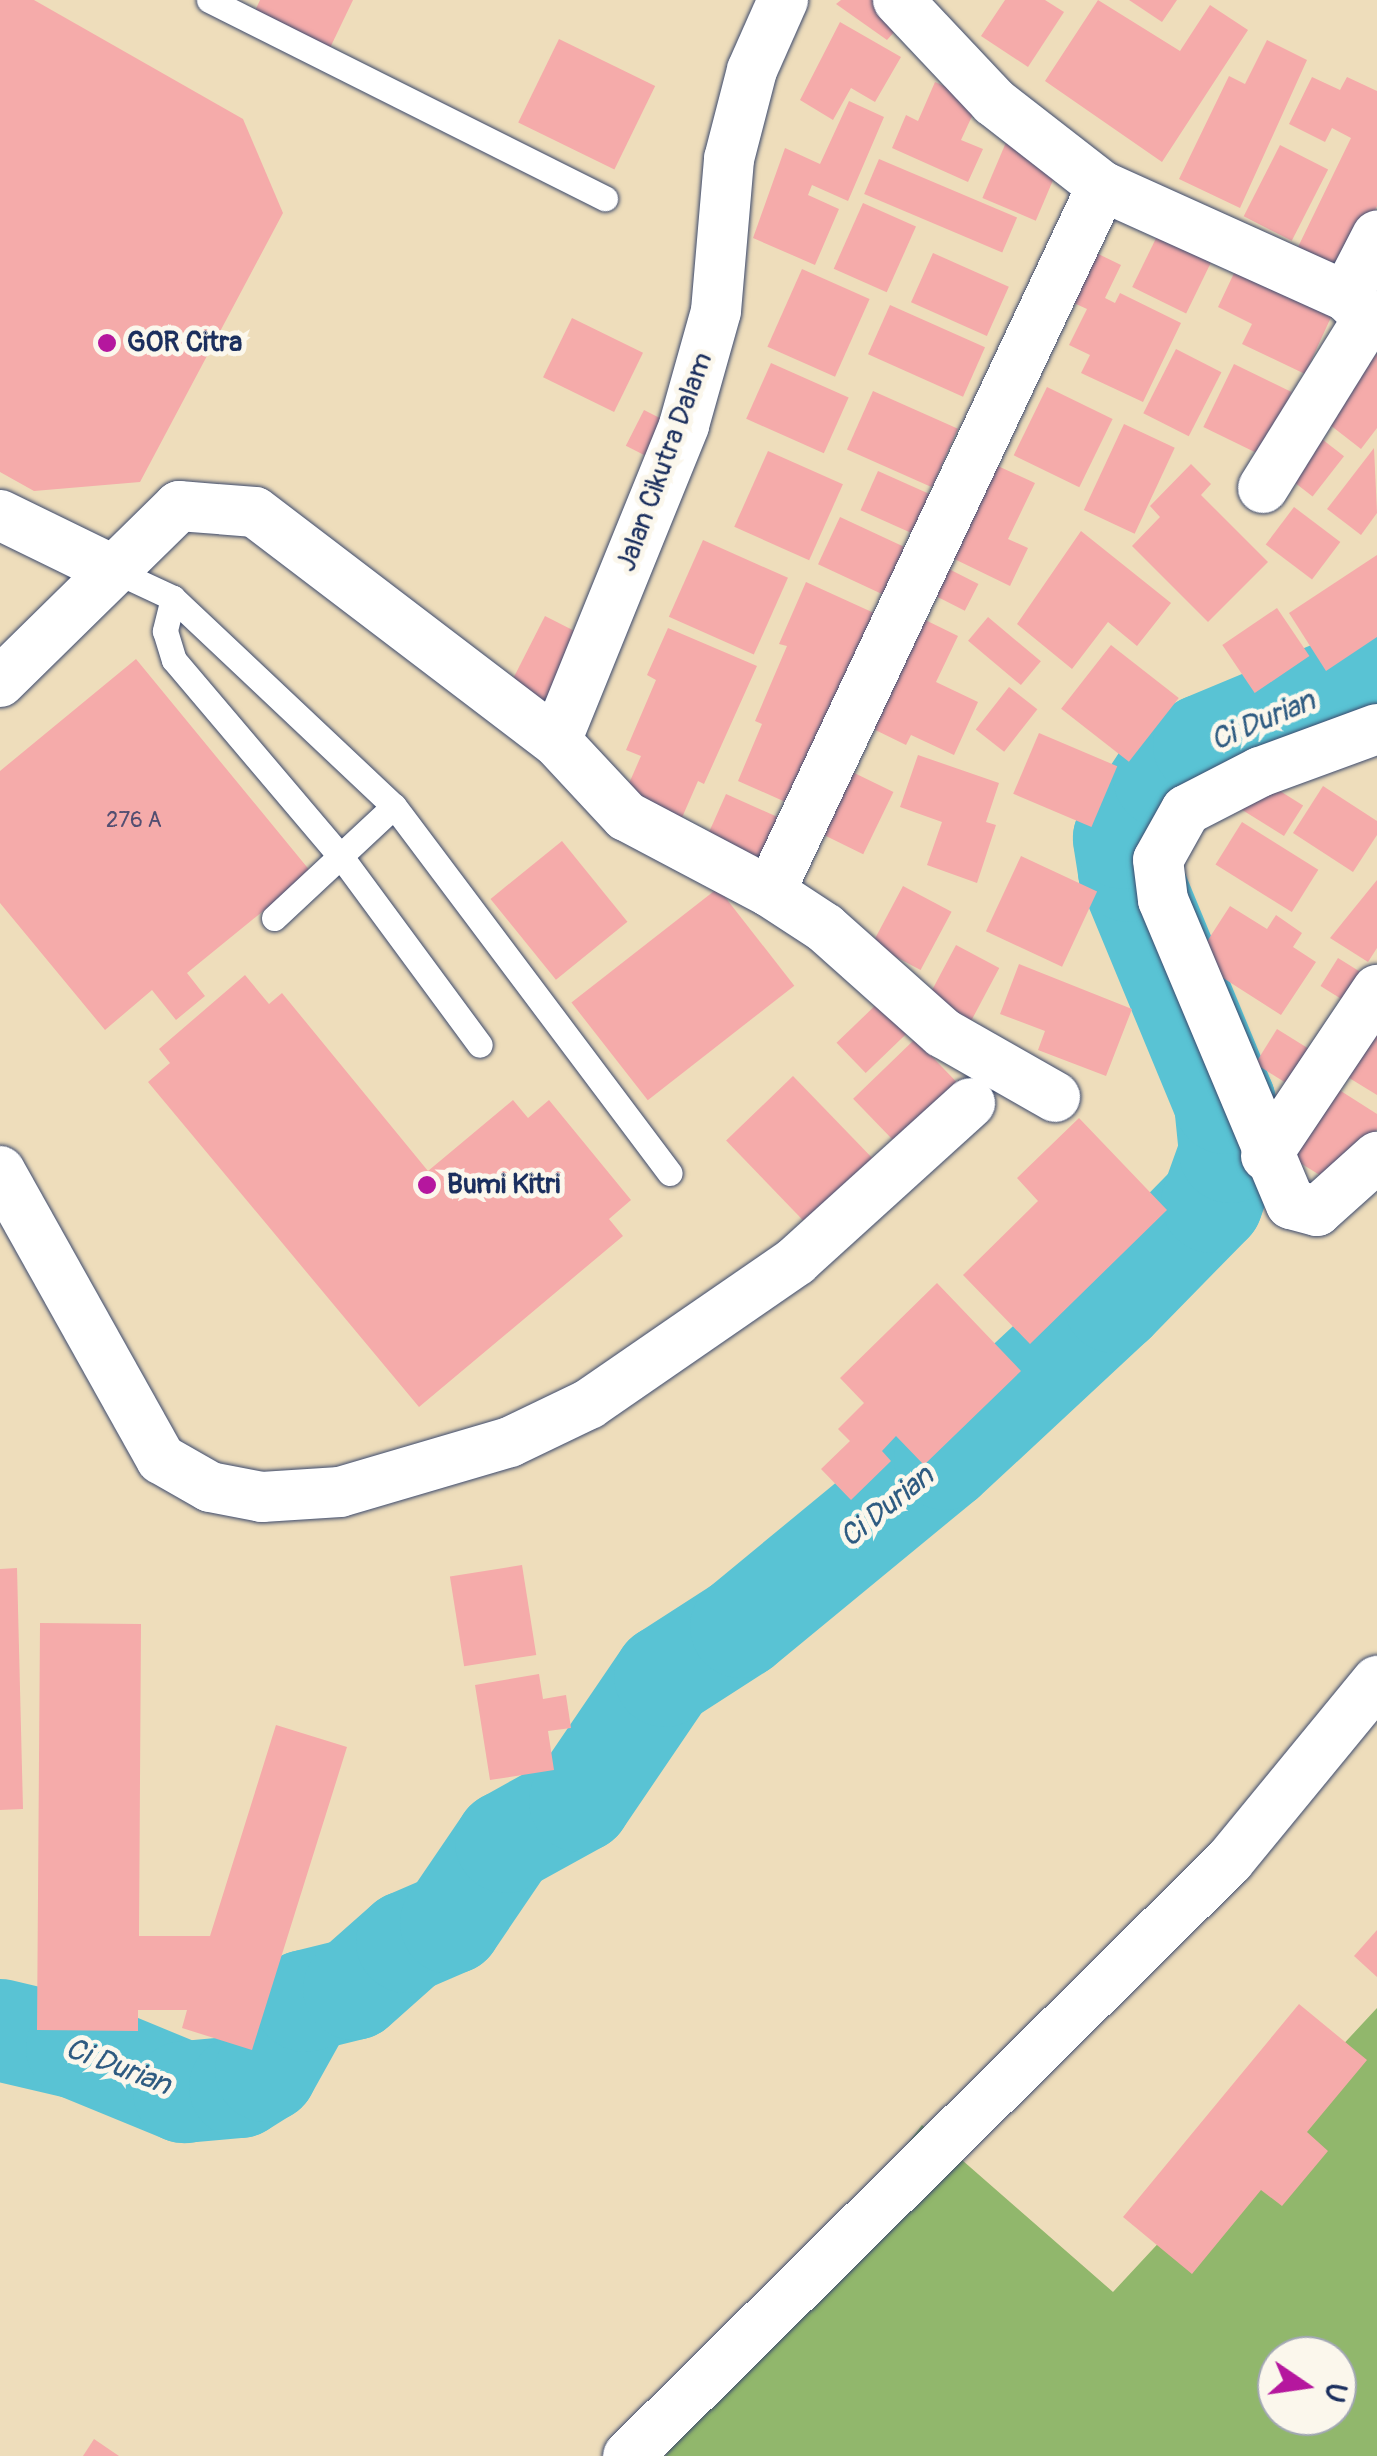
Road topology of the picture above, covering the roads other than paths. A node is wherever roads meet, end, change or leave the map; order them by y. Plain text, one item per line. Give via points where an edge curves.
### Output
1 (209, 0) edge
2 (783, 0) edge
3 (908, 4) edge
4 (1102, 186) junction
5 (605, 198) dead end
6 (1377, 236) edge
7 (1363, 314) edge
8 (1263, 488) dead end
9 (0, 514) edge
10 (113, 570) junction
11 (173, 598) junction
12 (0, 682) edge
13 (1377, 729) edge
14 (556, 741) junction
15 (394, 806) junction
16 (342, 858) junction
17 (770, 892) junction
18 (274, 918) dead end
19 (1377, 990) edge
20 (480, 1045) dead end
21 (1055, 1097) dead end
22 (970, 1103) dead end
23 (1266, 1156) junction
24 (1377, 1157) edge
25 (0, 1172) edge
26 (670, 1172) dead end
27 (1377, 1681) edge
28 (628, 2456) edge

1 - 5 lane
2 - 14 street, Jalan Cikutra Dalam via 752,70 729,159 716,311 684,425
3 - 4 street via 994,102
4 - 7 street
4 - 17 street
6 - 7 street
7 - 8 street
9 - 10 street
10 - 11 lane
10 - 12 street
10 - 14 street via 180,506 255,512
11 - 15 lane
11 - 16 lane via 165,631 174,660
13 - 23 street via 1260,772 1186,810 1158,860 1163,900
14 - 17 street via 626,816
15 - 16 lane
15 - 26 lane
16 - 18 lane
16 - 20 lane
17 - 21 street via 825,928 944,1032
19 - 23 street
22 - 25 street via 796,1261 589,1404 510,1442 340,1492 262,1497 210,1487 160,1459
23 - 24 street via 1291,1204 1317,1211
27 - 28 street via 1230,1860

